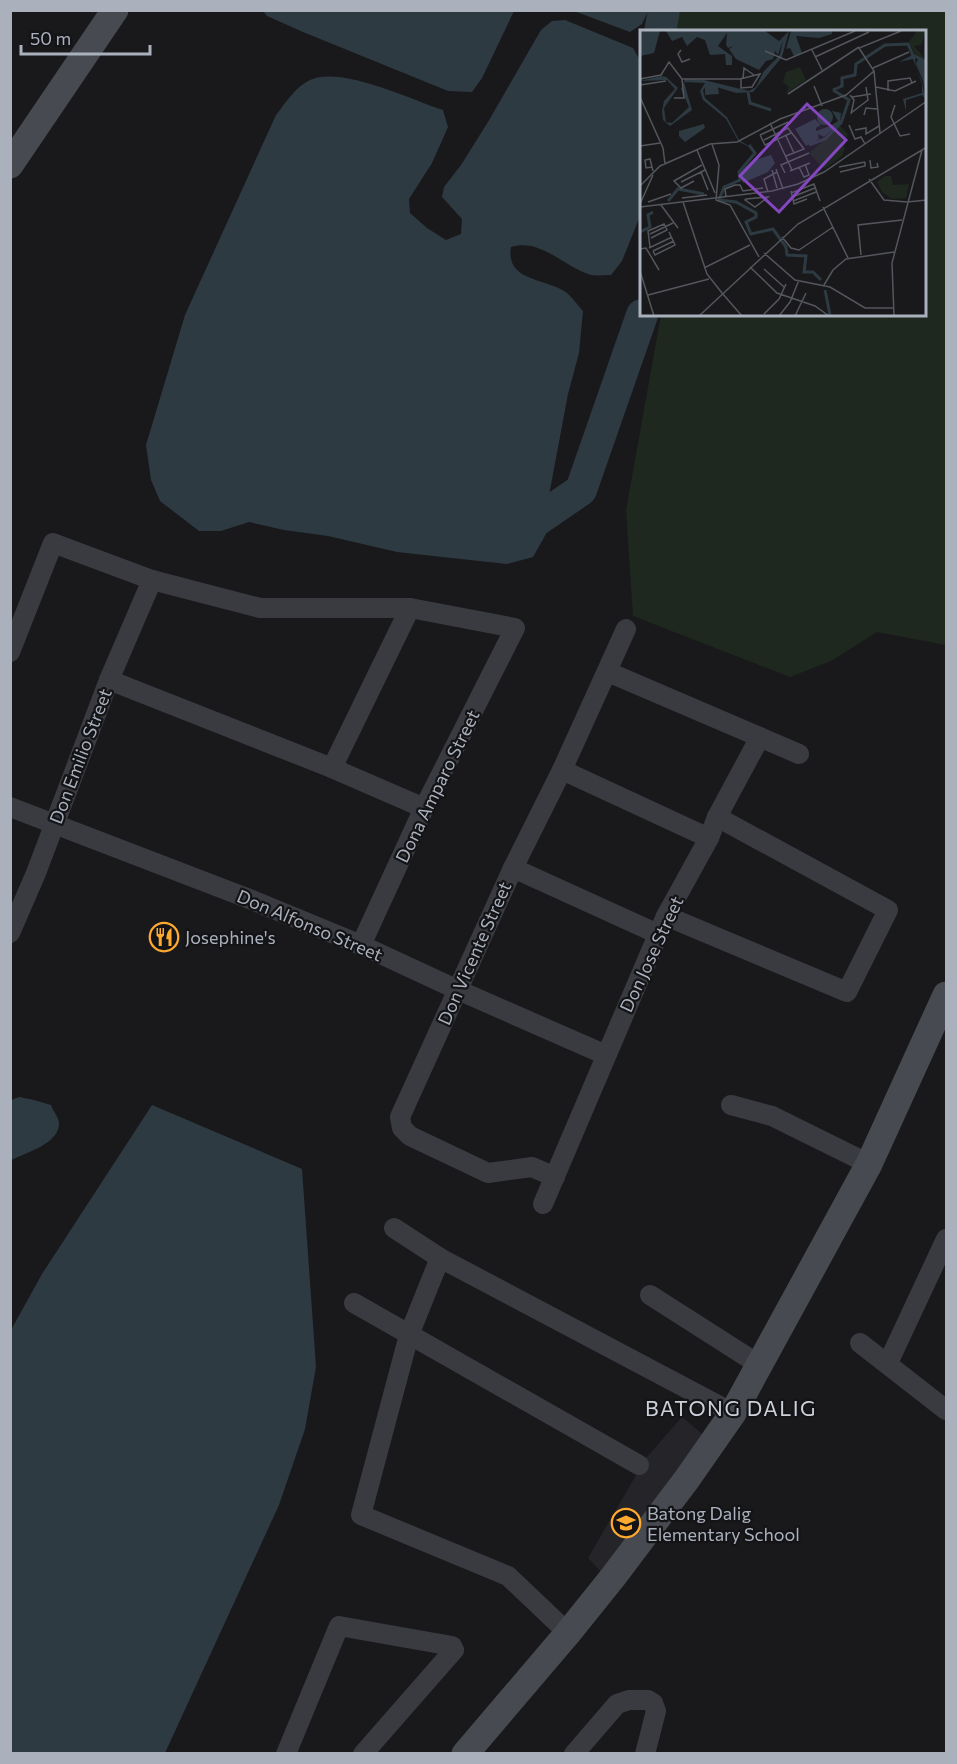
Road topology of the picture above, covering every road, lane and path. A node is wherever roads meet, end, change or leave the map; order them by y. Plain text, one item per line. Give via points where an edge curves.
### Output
1 (115, 10) edge
2 (10, 165) edge
3 (152, 580) junction
4 (410, 608) junction
5 (626, 629) dead end
6 (10, 652) edge
7 (608, 672) junction
8 (109, 680) junction
9 (760, 737) junction
10 (799, 754) dead end
11 (332, 768) junction
12 (562, 770) junction
13 (10, 807) edge
14 (424, 808) junction
15 (717, 816) junction
16 (55, 823) junction
17 (709, 838) junction
18 (513, 868) junction
19 (662, 925) junction
20 (10, 933) edge
21 (361, 945) junction
22 (458, 990) junction
23 (946, 995) edge
24 (606, 1054) junction
25 (731, 1105) dead end
26 (869, 1164) junction
27 (555, 1177) junction
28 (543, 1204) dead end
29 (394, 1228) dead end
30 (946, 1239) edge
31 (440, 1258) junction
32 (650, 1295) dead end
33 (354, 1303) dead end
34 (409, 1335) junction
35 (860, 1343) dead end
36 (888, 1363) junction
37 (758, 1364) junction
38 (945, 1405) edge
39 (733, 1413) junction
40 (639, 1465) dead end
41 (568, 1633) junction
42 (286, 1754) edge
43 (363, 1754) edge
44 (465, 1754) edge
45 (574, 1754) edge
46 (645, 1754) edge

1 - 2 street
3 - 4 street via 260,608
3 - 6 street via 53,543
3 - 8 street, Don Emilio Street
4 - 11 street
4 - 14 street, Dona Amparo Street via 515,628
5 - 7 street, Don Vicente Street
7 - 9 street
7 - 12 street, Don Vicente Street
8 - 11 street
8 - 16 street, Don Emilio Street
9 - 10 street
9 - 15 street, Don Jose Street
11 - 14 street
12 - 17 street
12 - 18 street, Don Vicente Street
13 - 16 street, Don Alfonso Street
14 - 21 street, Dona Amparo Street
15 - 17 street, Don Jose Street
15 - 19 street via 888,910 848,992
16 - 20 street, Don Emilio Street
16 - 21 street, Don Alfonso Street
17 - 19 street, Don Jose Street
18 - 19 street
18 - 22 street, Don Vicente Street
19 - 24 street, Don Jose Street
21 - 22 street, Don Alfonso Street
22 - 24 street, Don Alfonso Street
22 - 27 street, Don Vicente Street via 400,1118 402,1128 410,1136 488,1173 532,1167
23 - 26 street
24 - 27 street, Don Jose Street
25 - 26 street via 772,1116
26 - 37 street
27 - 28 street, Don Jose Street
29 - 31 street
30 - 36 street
31 - 34 street
31 - 39 street
32 - 37 street
33 - 34 street
34 - 40 street
34 - 41 street via 362,1515 508,1576
35 - 36 street
36 - 38 street
37 - 39 street
39 - 41 street via 658,1518
41 - 44 street
42 - 43 street via 339,1626 452,1647 454,1650
45 - 46 street via 617,1704 648,1700 656,1710

